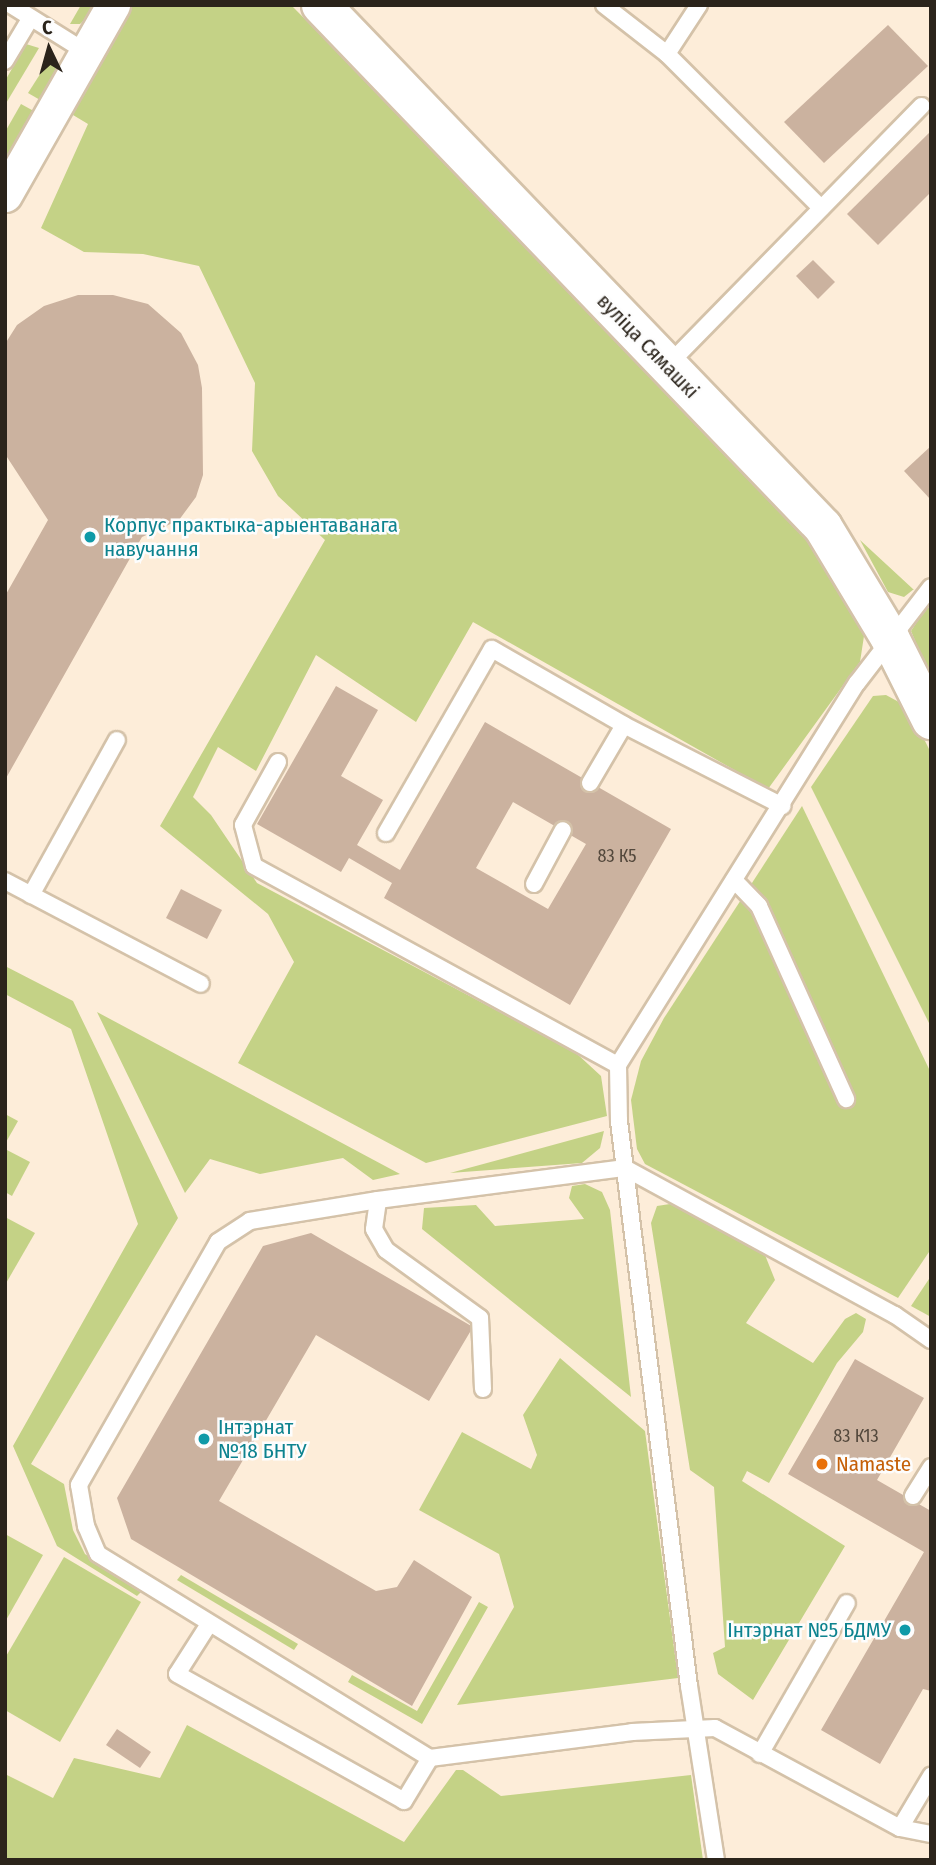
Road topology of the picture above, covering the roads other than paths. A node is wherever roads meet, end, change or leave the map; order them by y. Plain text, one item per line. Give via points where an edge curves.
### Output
1 (11, 5) edge
2 (113, 5) edge
3 (321, 5) edge
4 (604, 5) edge
5 (699, 5) edge
6 (30, 19) junction
7 (86, 52) junction
8 (667, 54) junction
9 (5, 61) edge
10 (922, 106) dead end
11 (5, 195) edge
12 (821, 208) junction
13 (667, 366) junction
14 (931, 587) edge
15 (890, 638) junction
16 (931, 720) edge
17 (624, 725) junction
18 (117, 740) dead end
19 (278, 762) dead end
20 (590, 783) dead end
21 (782, 806) junction
22 (563, 830) dead end
23 (386, 833) dead end
24 (734, 880) junction
25 (5, 881) edge
26 (534, 884) dead end
27 (31, 895) junction
28 (201, 984) dead end
29 (618, 1065) junction
30 (846, 1099) dead end
31 (625, 1168) junction
32 (378, 1200) junction
33 (931, 1340) edge
34 (483, 1389) dead end
35 (931, 1467) edge
36 (914, 1496) dead end
37 (847, 1603) dead end
38 (209, 1624) junction
39 (696, 1729) junction
40 (760, 1754) junction
41 (430, 1758) junction
42 (931, 1776) edge
43 (900, 1828) junction
44 (931, 1834) edge
45 (716, 1860) edge

1 - 6 lane
2 - 7 street
3 - 13 street, вуліца Сямашкі
4 - 8 lane
5 - 8 lane
6 - 7 lane
6 - 9 lane
7 - 11 street
8 - 12 lane
10 - 12 lane
12 - 13 lane
13 - 15 street, вуліца Сямашкі via 823,527
14 - 15 lane
15 - 16 street, вуліца Сямашкі
15 - 21 lane
17 - 20 lane
17 - 21 lane
17 - 23 lane via 492,649
18 - 27 lane
19 - 29 lane via 243,825 254,866
21 - 24 lane
22 - 26 lane
24 - 29 lane
24 - 30 lane via 759,906
25 - 27 lane
27 - 28 lane
29 - 31 lane
31 - 32 lane
31 - 33 lane via 895,1315
31 - 39 lane
32 - 34 lane via 374,1229 386,1250 480,1318
32 - 38 lane via 250,1220 218,1242 79,1485 86,1526 98,1554
35 - 36 lane
37 - 40 lane
38 - 41 lane
38 - 41 lane via 177,1674 404,1801
39 - 40 lane via 715,1728
39 - 41 lane via 632,1732
39 - 45 lane
40 - 43 lane
42 - 43 lane
43 - 44 lane

